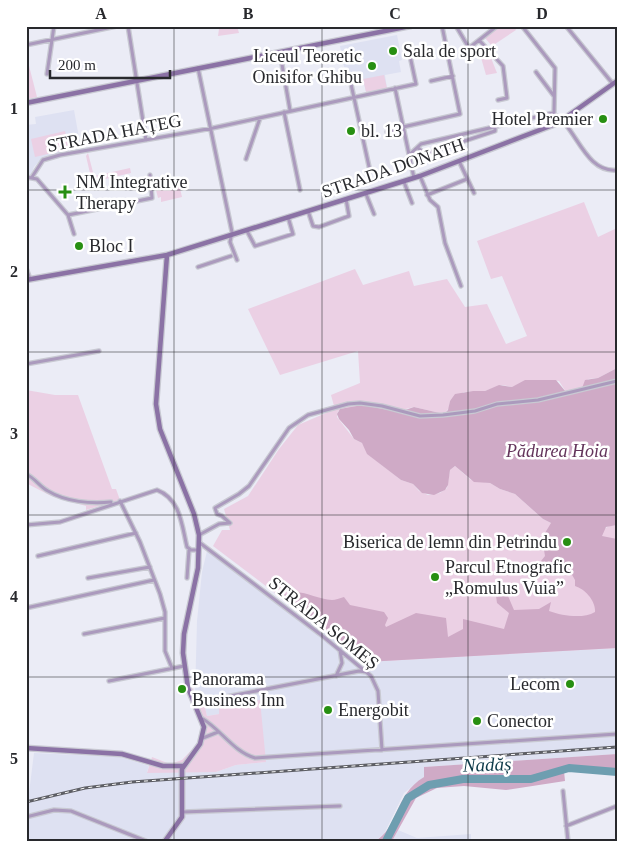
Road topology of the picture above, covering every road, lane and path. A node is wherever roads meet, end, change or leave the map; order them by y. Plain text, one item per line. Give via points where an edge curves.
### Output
1 (54, 26) edge
2 (117, 26) edge
3 (128, 26) edge
4 (410, 26) edge
5 (442, 26) edge
6 (456, 26) edge
7 (497, 26) edge
8 (522, 26) edge
9 (566, 26) edge
10 (52, 39) junction
11 (479, 40) junction
12 (26, 45) edge
13 (280, 53) junction
14 (410, 56) dead end
15 (198, 68) junction
16 (536, 72) dead end
17 (46, 74) dead end
18 (453, 76) junction
19 (137, 80) junction
20 (432, 81) dead end
21 (615, 83) edge
22 (352, 84) dead end
23 (396, 88) junction
24 (354, 96) junction
25 (554, 96) junction
26 (498, 100) dead end
27 (26, 103) edge
28 (290, 110) junction
29 (284, 112) junction
30 (553, 113) junction
31 (260, 118) junction
32 (562, 120) junction
33 (495, 126) junction
34 (210, 128) junction
35 (404, 128) junction
36 (387, 132) dead end
37 (146, 140) junction
38 (418, 148) junction
39 (409, 154) junction
40 (246, 159) dead end
41 (459, 162) junction
42 (617, 170) edge
43 (370, 171) dead end
44 (150, 175) dead end
45 (420, 176) junction
46 (26, 177) edge
47 (32, 177) junction
48 (414, 178) junction
49 (467, 179) junction
50 (404, 182) junction
51 (300, 190) dead end
52 (474, 193) dead end
53 (366, 194) junction
54 (428, 195) junction
55 (346, 199) junction
56 (412, 203) dead end
57 (308, 211) junction
58 (374, 214) dead end
59 (68, 215) junction
60 (288, 217) junction
61 (247, 231) junction
62 (74, 234) dead end
63 (232, 235) junction
64 (167, 255) junction
65 (231, 256) dead end
66 (237, 260) dead end
67 (198, 267) dead end
68 (26, 268) edge
69 (28, 280) edge
70 (461, 286) dead end
71 (99, 351) dead end
72 (26, 364) edge
73 (617, 381) edge
74 (26, 474) edge
75 (119, 502) junction
76 (26, 525) edge
77 (136, 533) junction
78 (199, 535) junction
79 (200, 543) junction
80 (190, 550) junction
81 (200, 550) junction
82 (38, 556) dead end
83 (150, 566) junction
84 (88, 578) dead end
85 (187, 578) dead end
86 (154, 580) junction
87 (26, 608) edge
88 (165, 618) junction
89 (84, 634) dead end
90 (339, 649) junction
91 (184, 666) junction
92 (172, 668) junction
93 (369, 674) junction
94 (336, 676) junction
95 (109, 681) dead end
96 (194, 703) junction
97 (202, 719) junction
98 (219, 732) junction
99 (617, 734) edge
100 (203, 738) junction
101 (26, 748) edge
102 (382, 750) junction
103 (183, 766) junction
104 (563, 790) dead end
105 (340, 806) dead end
106 (617, 806) edge
107 (183, 812) junction
108 (26, 817) edge
109 (566, 826) junction
110 (146, 841) edge
111 (165, 841) edge
112 (568, 841) edge

1 - 10 street
2 - 10 street
3 - 19 street
4 - 13 main road
5 - 18 street
6 - 11 street via 469,48
7 - 11 street
8 - 25 street via 555,68
9 - 21 street
10 - 12 street
10 - 17 street
11 - 26 street via 503,66 507,98
13 - 15 main road
13 - 28 street
14 - 23 street, STRADA HAȚEG via 416,84
15 - 19 main road
15 - 34 street
16 - 25 street
18 - 20 street
18 - 35 street via 460,114
19 - 27 main road
19 - 37 street
21 - 32 main road, STRADA DONATH
22 - 24 street
23 - 24 street, STRADA HAȚEG
23 - 35 street
24 - 28 street, STRADA HAȚEG
24 - 43 street
25 - 30 street
28 - 29 street, STRADA HAȚEG
29 - 31 street, STRADA HAȚEG
29 - 51 street
30 - 32 street
30 - 33 street
31 - 34 street, STRADA HAȚEG
31 - 40 street
32 - 41 main road, STRADA DONATH
32 - 42 street via 598,166 604,170
33 - 38 street via 421,144
33 - 38 street via 494,131 425,154
34 - 37 street, STRADA HAȚEG
34 - 63 street
35 - 36 street
35 - 39 street
37 - 47 street, STRADA HAȚEG via 48,158 39,163
38 - 39 street
39 - 48 street
41 - 45 main road, STRADA DONATH
41 - 49 street
44 - 59 street via 153,195 150,198
45 - 48 main road, STRADA DONATH
45 - 54 street
46 - 47 street
47 - 59 street via 39,180
48 - 50 main road, STRADA DONATH
49 - 52 street
49 - 54 street
50 - 53 main road, STRADA DONATH
50 - 56 street
53 - 55 main road, STRADA DONATH
53 - 58 street
54 - 70 street via 438,207 445,243
55 - 57 main road, STRADA DONATH
55 - 57 street via 349,216 319,227 313,226
57 - 60 main road, STRADA DONATH
59 - 62 street
60 - 61 main road, STRADA DONATH
60 - 61 street via 294,234 255,246
61 - 63 main road, STRADA DONATH
63 - 64 main road, STRADA DONATH
63 - 66 street via 230,242
64 - 69 main road, STRADA DONATH
64 - 78 main road via 156,409 163,440 194,514
65 - 67 street
68 - 69 street
71 - 72 street
73 - 78 street via 538,400 442,415 420,416 360,403 308,414 290,428 249,486 215,508 216,514 230,523 219,524
74 - 75 street via 59,496 88,503
75 - 76 street via 53,523
75 - 77 street
75 - 80 street via 155,490 165,494 182,521
77 - 82 street
77 - 83 street
78 - 79 main road
79 - 81 main road
79 - 90 street, STRADA SOMEȘ
80 - 81 street
80 - 85 street
81 - 91 main road via 184,634
83 - 84 street
83 - 86 street
86 - 87 street
86 - 88 street
88 - 89 street
88 - 92 street via 165,651
90 - 93 street, STRADA SOMEȘ
90 - 94 street via 342,663
91 - 92 street
91 - 96 main road
92 - 95 street
93 - 94 street via 359,671
93 - 102 street, STRADA SOMEȘ via 378,691
94 - 96 street
96 - 97 main road
97 - 98 street
97 - 100 main road
98 - 100 street
98 - 102 street via 240,751 255,758
99 - 102 street
100 - 103 main road
101 - 103 main road via 122,754 163,766
103 - 107 main road
104 - 109 street
105 - 107 street
106 - 109 street
107 - 111 main road via 181,820
108 - 110 street via 54,810 71,811
109 - 112 street

